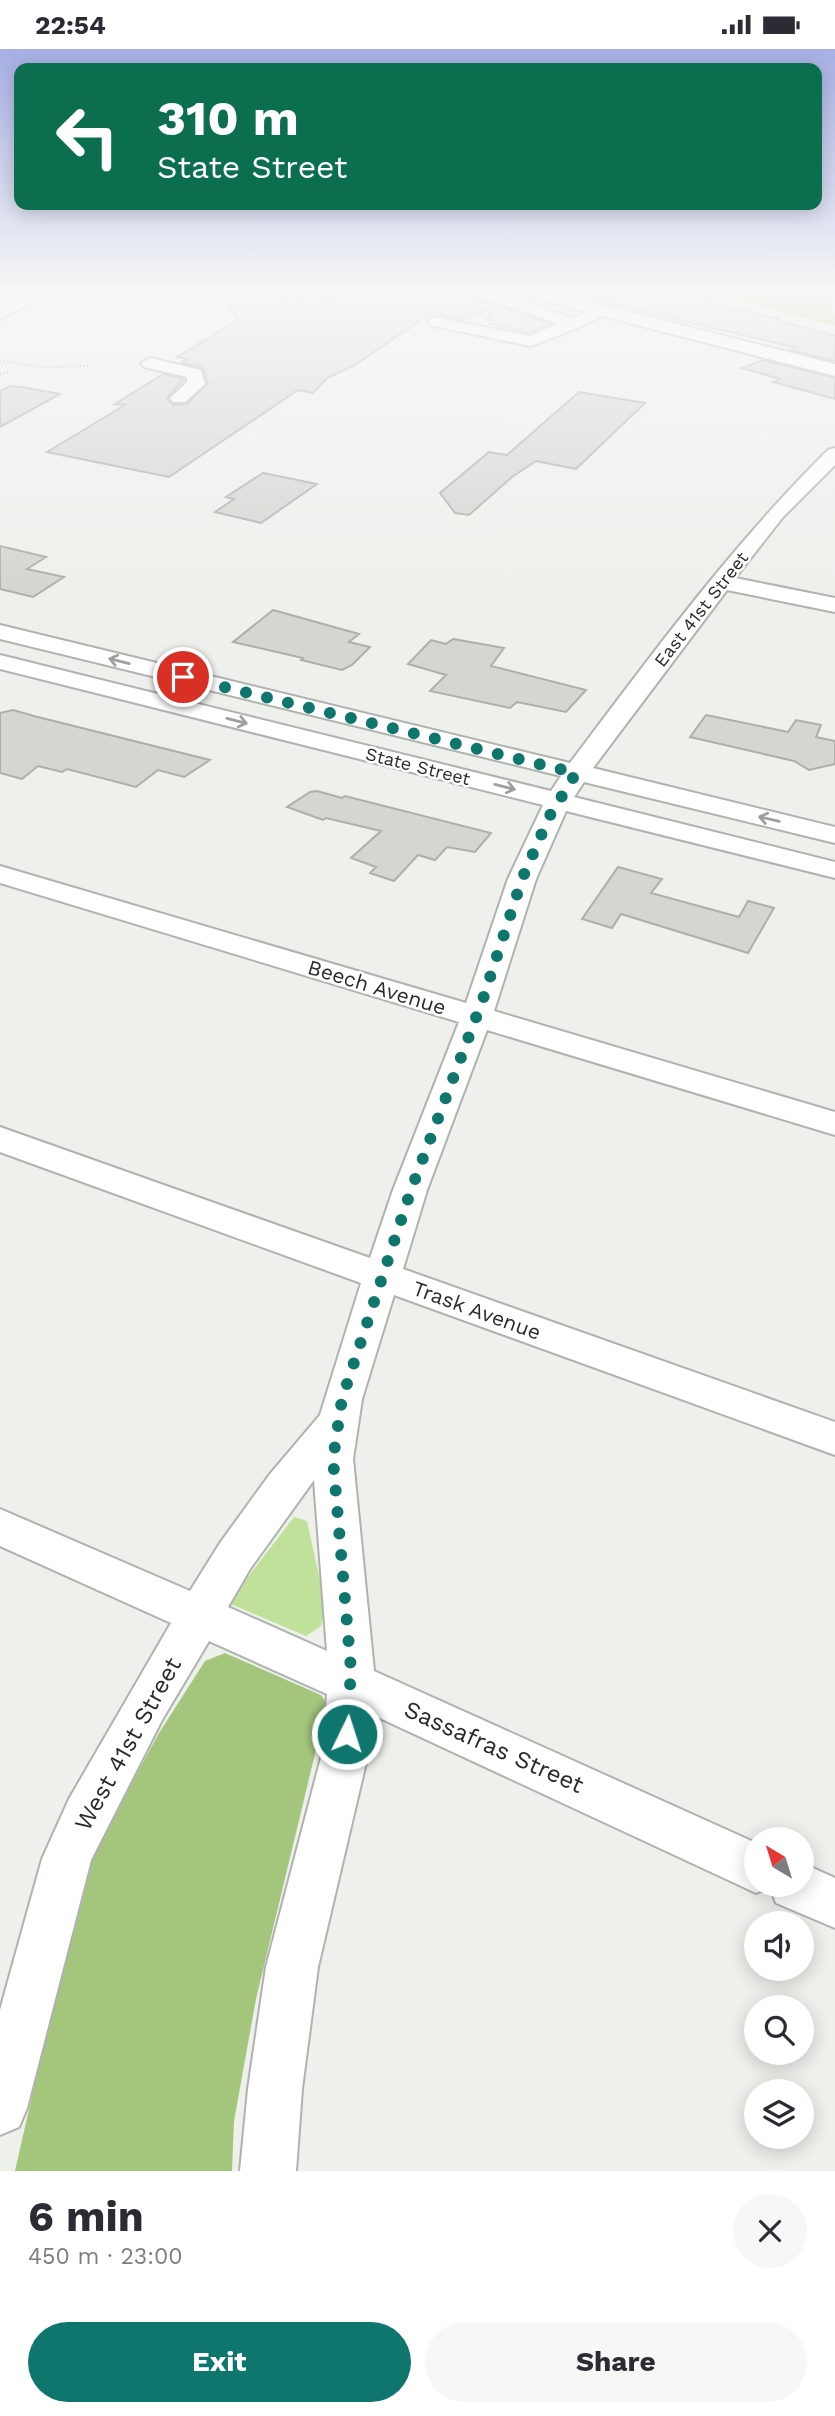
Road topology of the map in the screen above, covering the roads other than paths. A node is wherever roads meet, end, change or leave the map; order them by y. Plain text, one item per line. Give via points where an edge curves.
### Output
1 (189, 390) edge
2 (179, 398) dead end
3 (835, 454) edge
4 (722, 582) junction
5 (835, 605) edge
6 (0, 632) edge
7 (38, 642) junction
8 (3, 665) edge
9 (567, 787) junction
10 (835, 835) edge
11 (835, 870) edge
12 (0, 874) edge
13 (475, 1016) junction
14 (835, 1124) edge
15 (0, 1139) edge
16 (383, 1275) junction
17 (339, 1419) junction
18 (835, 1440) edge
19 (0, 1527) edge
20 (197, 1616) junction
21 (350, 1683) junction
22 (744, 1863) edge
23 (814, 1894) edge
24 (835, 1903) edge
25 (0, 2108) edge
26 (268, 2171) edge

1 - 2 street
3 - 4 street, East 41st Street via 776,513
4 - 5 street
4 - 9 street, East 41st Street
6 - 7 street, State Street
7 - 8 street
9 -> 7 street, State Street
8 -> 9 street, State Street
10 -> 9 street, State Street
9 - 11 street, State Street
9 - 13 street, West 41st Street via 522,879
12 - 13 street, Beech Avenue
13 - 14 street, Beech Avenue
13 - 16 street, West 41st Street
15 - 16 street, Trask Avenue
16 - 17 street, West 41st Street
16 - 18 street, Trask Avenue
17 - 20 street, West 41st Street via 260,1520
17 - 21 street, West 41st Street via 333,1459
19 - 20 street, Sassafras Street
20 - 21 street, Sassafras Street
20 - 25 street, West 41st Street via 111,1767 67,1859
21 - 22 street, Sassafras Street
21 - 26 street, West 41st Street via 345,1750 292,1967
23 - 24 street

